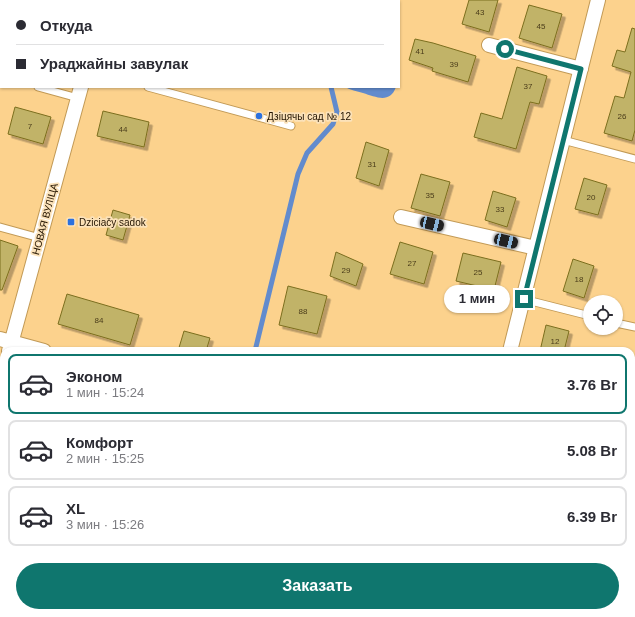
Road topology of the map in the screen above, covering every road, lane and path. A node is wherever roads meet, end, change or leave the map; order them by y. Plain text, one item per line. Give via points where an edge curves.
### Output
1 (598, 0) edge
2 (489, 45) dead end
3 (581, 69) junction
4 (46, 88) edge
5 (152, 88) edge
6 (79, 92) edge
7 (291, 126) dead end
8 (563, 140) junction
9 (635, 159) edge
10 (402, 217) dead end
11 (0, 227) edge
12 (40, 238) junction
13 (536, 248) junction
14 (524, 299) junction
15 (583, 314) edge
16 (623, 324) edge
17 (635, 327) edge
18 (7, 344) edge
19 (23, 347) edge
20 (511, 347) edge

1 - 3 street
2 - 3 street
3 - 8 street
4 - 6 lane
5 - 7 lane
6 - 12 street, НОВАЯ ВУЛІЦА
8 - 9 lane
8 - 13 street
10 - 13 street
11 - 12 lane
12 - 18 street, НОВАЯ ВУЛІЦА
13 - 14 street
14 - 15 lane
14 - 20 street
16 - 17 lane
18 - 19 street

